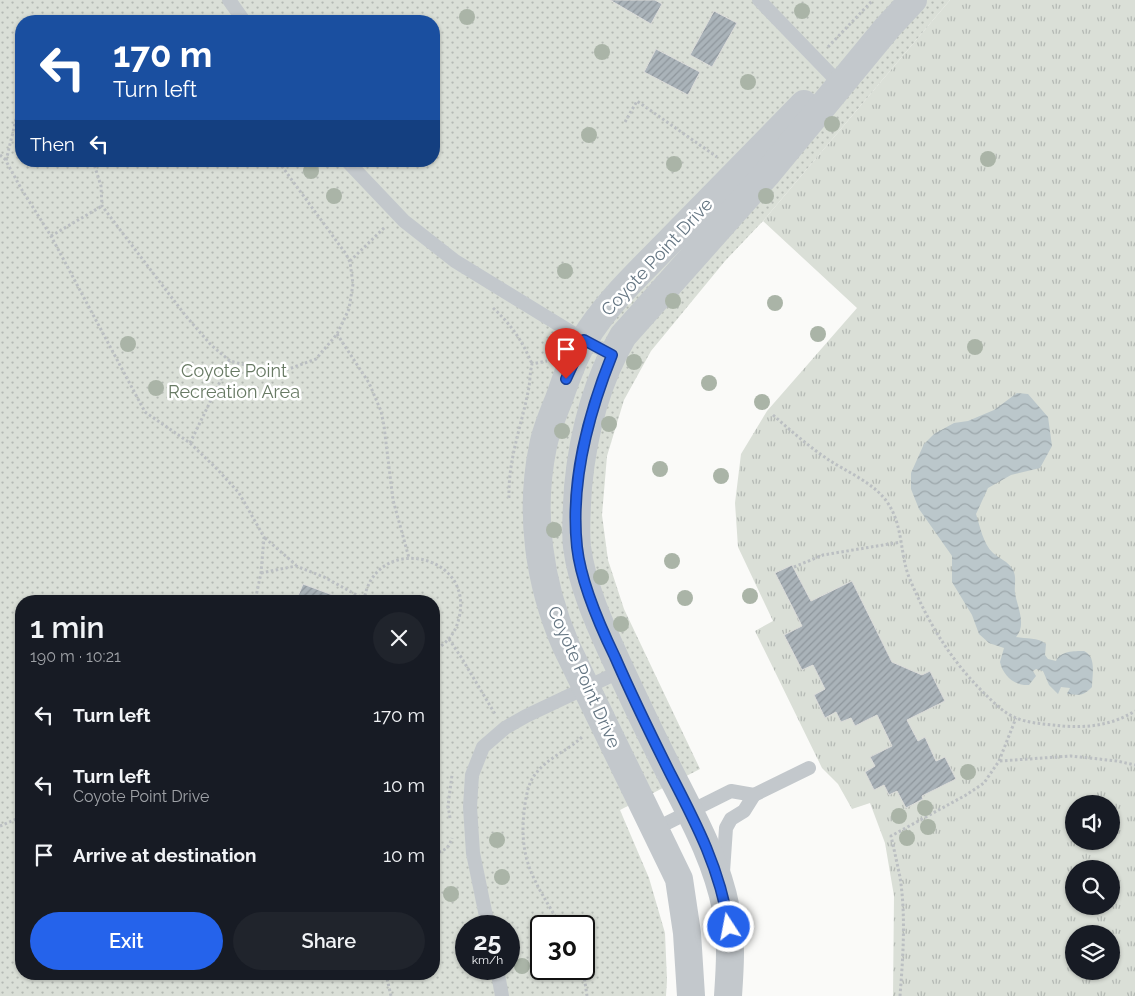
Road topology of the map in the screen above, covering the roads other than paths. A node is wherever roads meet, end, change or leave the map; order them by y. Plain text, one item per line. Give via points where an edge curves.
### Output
1 (229, 0) edge
2 (759, 0) edge
3 (913, 0) edge
4 (240, 15) edge
5 (836, 81) junction
6 (353, 167) edge
7 (584, 340) junction
8 (612, 355) junction
9 (621, 671) junction
10 (587, 687) junction
11 (808, 768) dead end
12 (754, 795) junction
13 (690, 812) junction
14 (655, 829) junction
15 (722, 893) junction
16 (486, 915) edge
17 (499, 980) edge
18 (502, 996) edge
19 (691, 996) edge
20 (728, 996) edge

1 - 4 lane
2 - 5 lane
3 - 5 street, Coyote Point Drive
5 - 7 street, Coyote Point Drive via 632,279
5 - 8 street, Coyote Point Drive via 766,175 634,322
6 - 7 lane via 397,214 455,261
7 - 8 lane
7 - 10 street, Coyote Point Drive via 543,444 537,512 545,585 557,625
8 - 9 street, Coyote Point Drive via 592,408 582,451 576,529 577,548 588,588 602,632
9 - 10 lane
9 - 13 street, Coyote Point Drive
10 - 14 street, Coyote Point Drive
10 - 16 lane via 504,728 483,748 472,775 470,807 473,853
11 - 12 lane
12 - 13 lane via 731,791
12 - 15 lane via 744,811 731,819 726,828
13 - 14 lane
13 - 15 street, Coyote Point Drive via 712,860
14 - 19 street, Coyote Point Drive via 676,870 683,897
15 - 20 street, Coyote Point Drive via 729,927
17 - 18 lane

